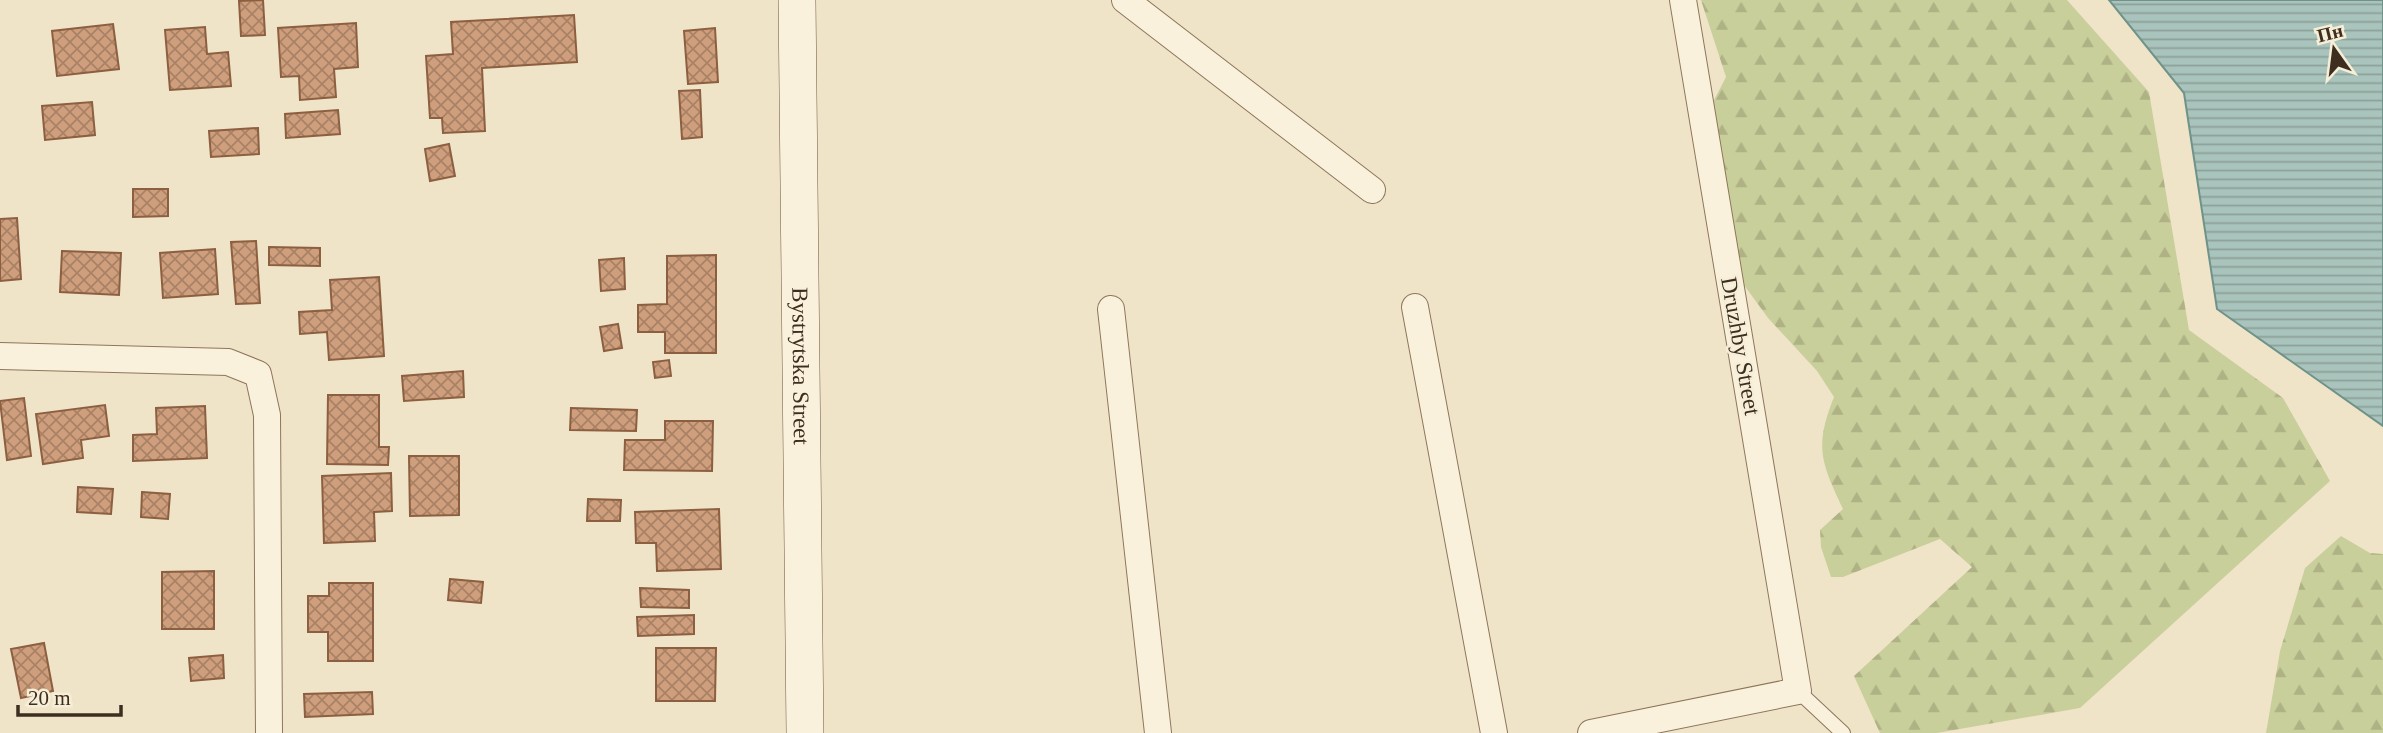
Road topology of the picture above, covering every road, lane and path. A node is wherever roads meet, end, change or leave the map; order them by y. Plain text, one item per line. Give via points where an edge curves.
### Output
1 (797, 0) edge
2 (1125, 0) edge
3 (1683, 0) edge
4 (1372, 190) dead end
5 (1415, 307) dead end
6 (1111, 309) dead end
7 (0, 355) edge
8 (1798, 691) junction
9 (269, 733) edge
10 (806, 733) edge
11 (1158, 733) edge
12 (1494, 733) edge
13 (1591, 733) edge
14 (1843, 733) edge

1 - 10 street, Bystrytska Street
2 - 4 street
3 - 8 street, Druzhby Street
5 - 12 street
6 - 11 street
7 - 9 street via 228,362 258,374 267,415
8 - 13 street
8 - 14 lane

